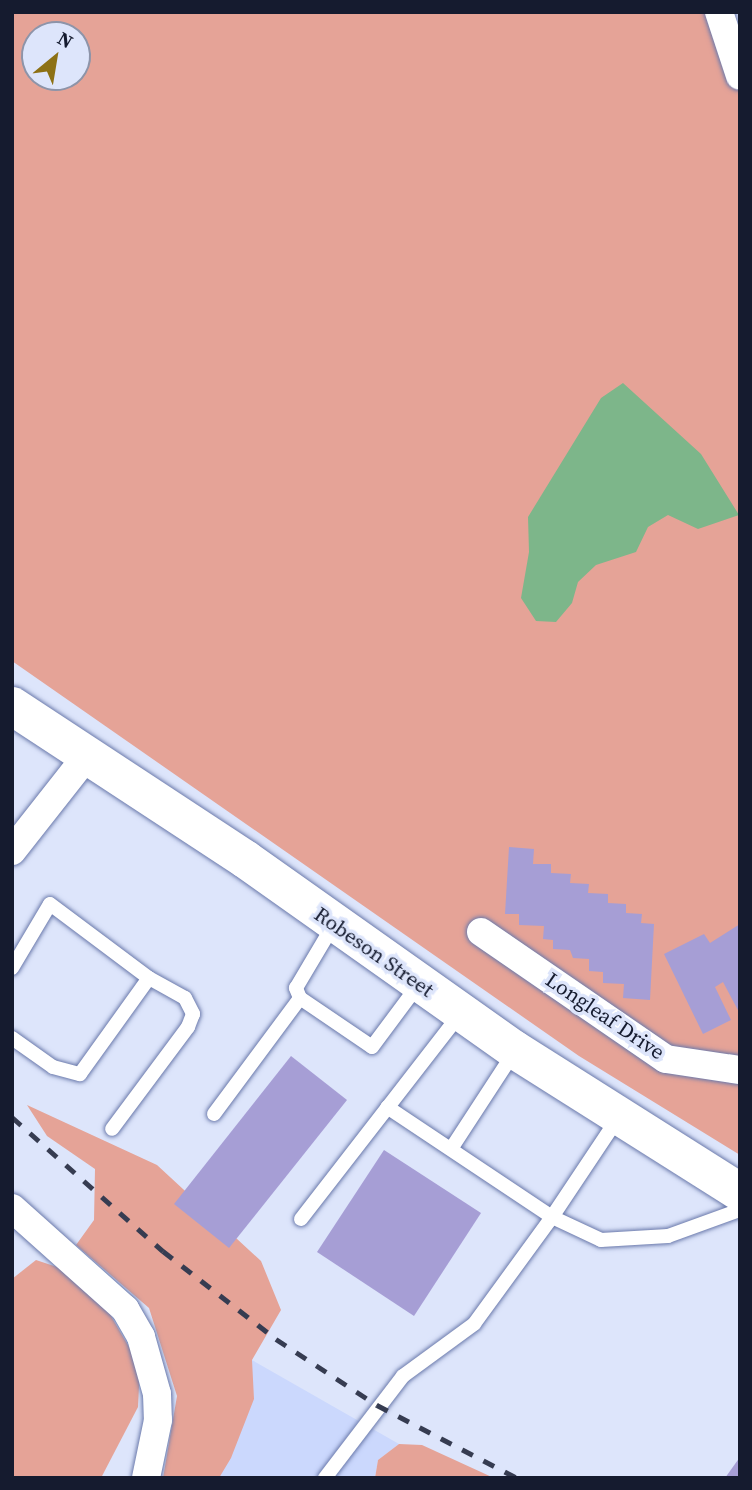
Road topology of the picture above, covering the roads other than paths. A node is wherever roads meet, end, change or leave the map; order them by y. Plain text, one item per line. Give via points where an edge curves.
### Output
1 (719, 12) edge
2 (740, 76) edge
3 (14, 711) edge
4 (89, 753) junction
5 (12, 851) edge
6 (334, 924) junction
7 (481, 932) dead end
8 (12, 968) edge
9 (149, 978) junction
10 (419, 984) junction
11 (300, 998) junction
12 (461, 1013) junction
13 (12, 1038) edge
14 (515, 1050) junction
15 (740, 1070) edge
16 (387, 1107) junction
17 (214, 1114) dead end
18 (619, 1117) junction
19 (112, 1129) dead end
20 (451, 1149) junction
21 (740, 1192) edge
22 (12, 1208) edge
23 (740, 1210) edge
24 (552, 1217) junction
25 (301, 1219) dead end
26 (146, 1478) edge
27 (325, 1478) edge

1 - 2 street
3 - 4 main road, Robeson Street
4 - 5 street
4 - 6 main road, Robeson Street
6 - 10 main road, Robeson Street
6 - 11 lane via 296,988
7 - 15 street, Longleaf Drive via 667,1059
8 - 9 lane via 50,904
9 - 13 lane via 80,1074 53,1068
9 - 19 lane via 185,998 193,1014
10 - 11 lane via 372,1047
10 - 12 main road, Robeson Street
11 - 17 lane
12 - 14 main road, Robeson Street
12 - 16 lane
14 - 18 main road, Robeson Street
14 - 20 lane
16 - 20 lane
16 - 25 lane
18 - 21 main road, Robeson Street
18 - 24 lane
20 - 24 lane
22 - 26 street via 125,1309 141,1337 157,1407
23 - 24 lane via 668,1236 601,1240
24 - 27 lane via 474,1324 403,1376

